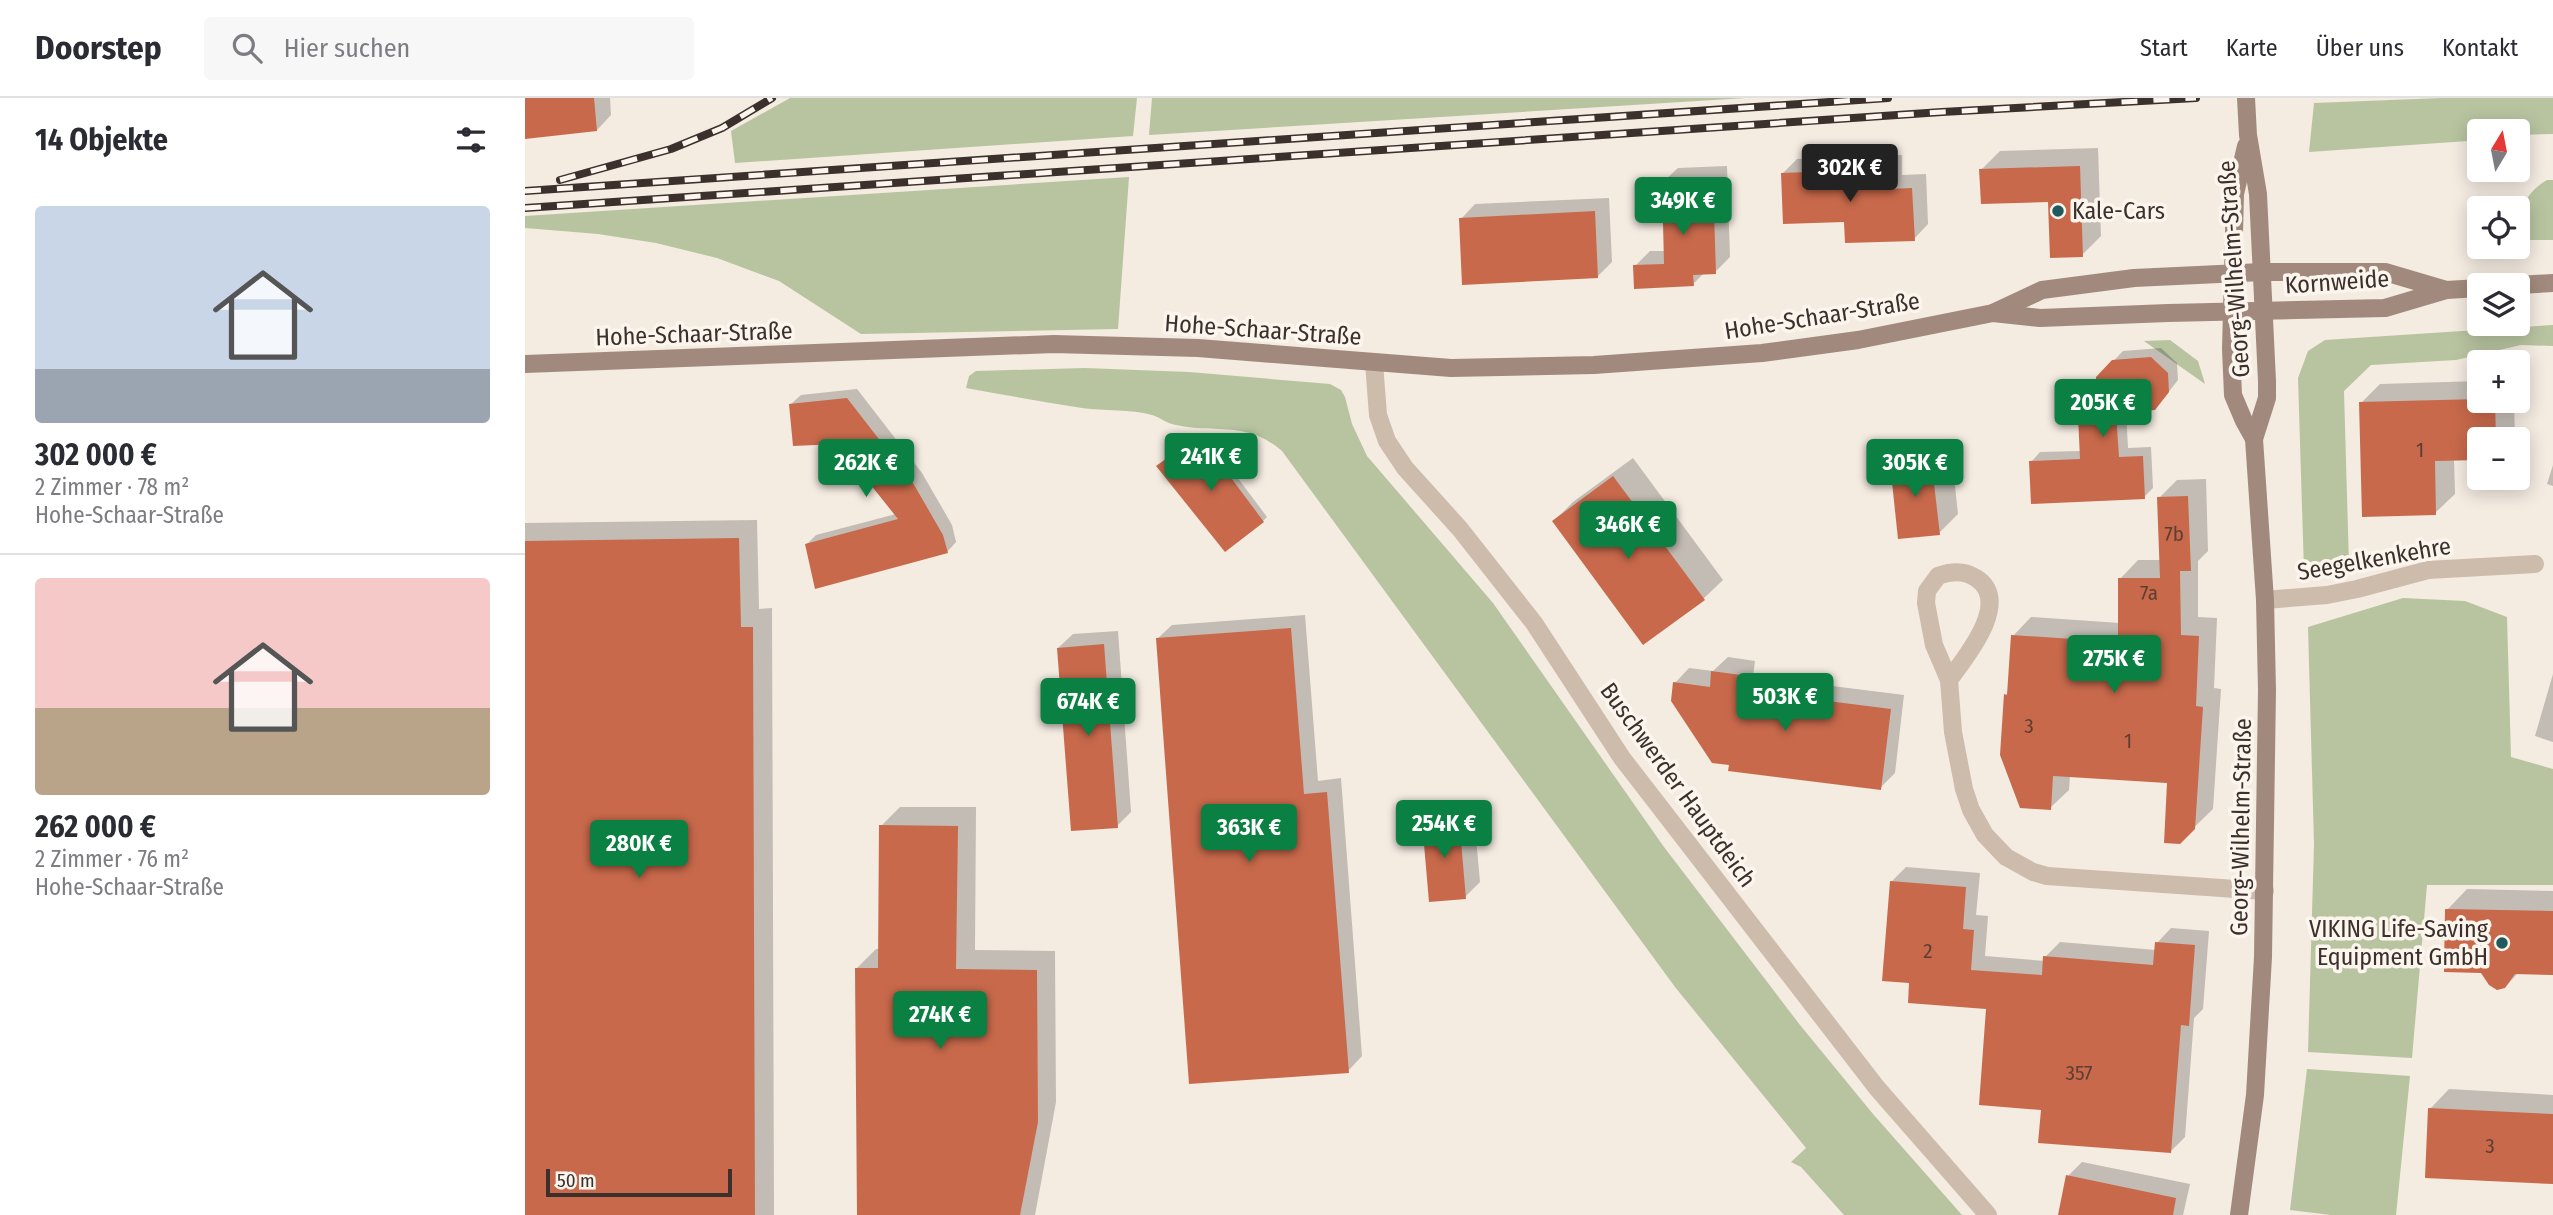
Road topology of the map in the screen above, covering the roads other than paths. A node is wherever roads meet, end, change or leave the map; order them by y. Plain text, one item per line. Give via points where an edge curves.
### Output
1 (2246, 98) edge
2 (2248, 135) junction
3 (2231, 272) junction
4 (2262, 272) junction
5 (2553, 284) edge
6 (2530, 285) edge
7 (2467, 289) edge
8 (2446, 290) junction
9 (2230, 311) junction
10 (2264, 311) junction
11 (1993, 313) junction
12 (1374, 363) junction
13 (525, 364) edge
14 (2254, 439) junction
15 (2535, 564) dead end
16 (2265, 600) junction
17 (1949, 680) junction
18 (2265, 891) junction
19 (1988, 1215) edge
20 (2239, 1215) edge

1 - 2 main road, Georg-Wilhelm-Straße
2 - 3 main road, Georg-Wilhelm-Straße via 2235,194
2 - 4 main road, Georg-Wilhelm-Straße via 2258,194
3 - 4 main road, Kornweide
3 - 9 main road, Georg-Wilhelm-Straße
3 - 11 main road, Hohe-Schaar-Straße via 2042,290
4 - 8 main road, Kornweide via 2385,272
4 - 10 main road, Georg-Wilhelm-Straße
5 - 6 main road
7 - 8 main road, Kornweide
8 - 10 main road, Kornweide via 2385,308
9 - 10 main road, Kornweide
9 - 11 main road, Hohe-Schaar-Straße via 2041,318
9 - 14 main road, Georg-Wilhelm-Straße via 2233,395
10 - 14 main road, Georg-Wilhelm-Straße via 2267,398
11 - 12 main road, Hohe-Schaar-Straße via 1858,340 1662,362 1499,368
12 - 13 main road, Hohe-Schaar-Straße via 1221,350 1054,344
12 - 19 street, Buschwerder Hauptdeich via 1378,415 1387,441 1405,468 1461,529 1534,623 1622,758 1877,1088
14 - 16 main road, Georg-Wilhelm-Straße
15 - 16 street, Seegelkenkehre via 2428,570 2327,595
16 - 18 main road, Georg-Wilhelm-Straße
17 - 17 street via 1934,645 1926,603 1927,591 1938,576 1958,572 1982,582 1989,605 1976,643
17 - 18 street via 1964,789 1977,824 2006,857 2033,872 2055,877
18 - 20 main road, Georg-Wilhelm-Straße via 2255,1095

